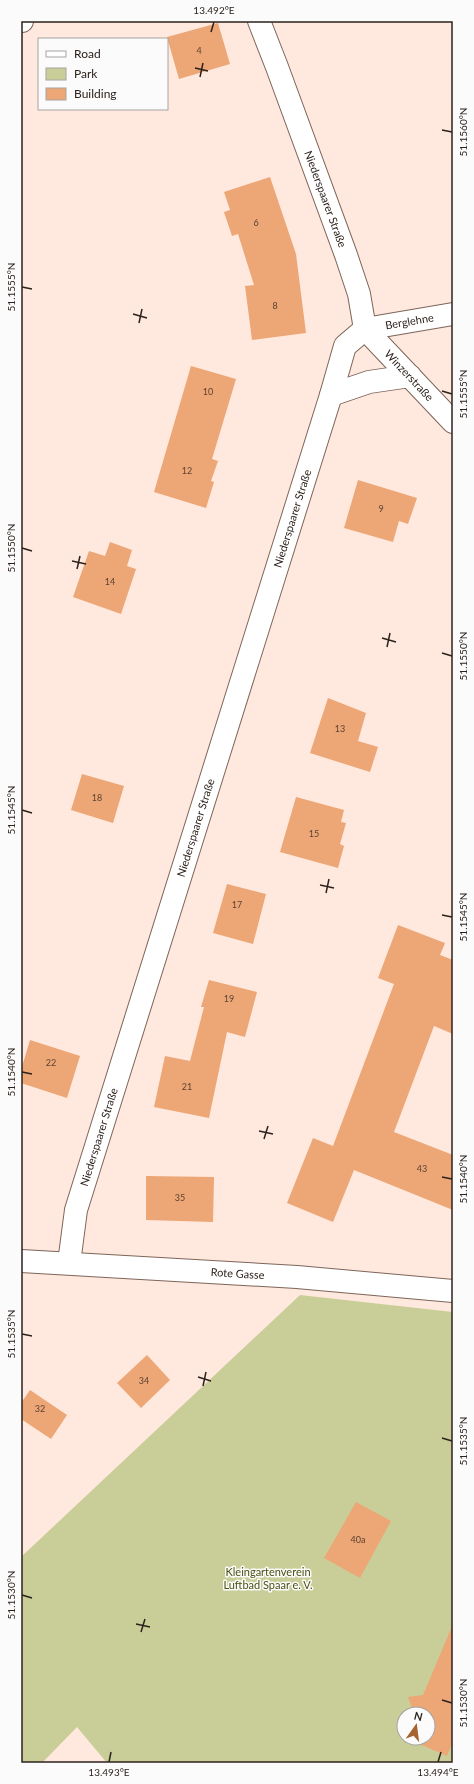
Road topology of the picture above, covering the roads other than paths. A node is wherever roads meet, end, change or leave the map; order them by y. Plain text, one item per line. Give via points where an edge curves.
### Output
1 (259, 21) edge
2 (453, 314) edge
3 (365, 329) junction
4 (410, 376) junction
5 (331, 395) junction
6 (453, 422) edge
7 (21, 1261) edge
8 (69, 1263) junction
9 (453, 1292) edge

1 - 3 street, Niederspaarer Straße via 346,255 359,294
2 - 3 street, Berglehne
3 - 4 street, Winzerstraße
3 - 5 street, Niederspaarer Straße via 344,346
4 - 5 street via 369,382
4 - 6 street, Winzerstraße
5 - 8 street, Niederspaarer Straße via 76,1210
7 - 8 street, Rote Gasse
8 - 9 street, Rote Gasse via 297,1277

